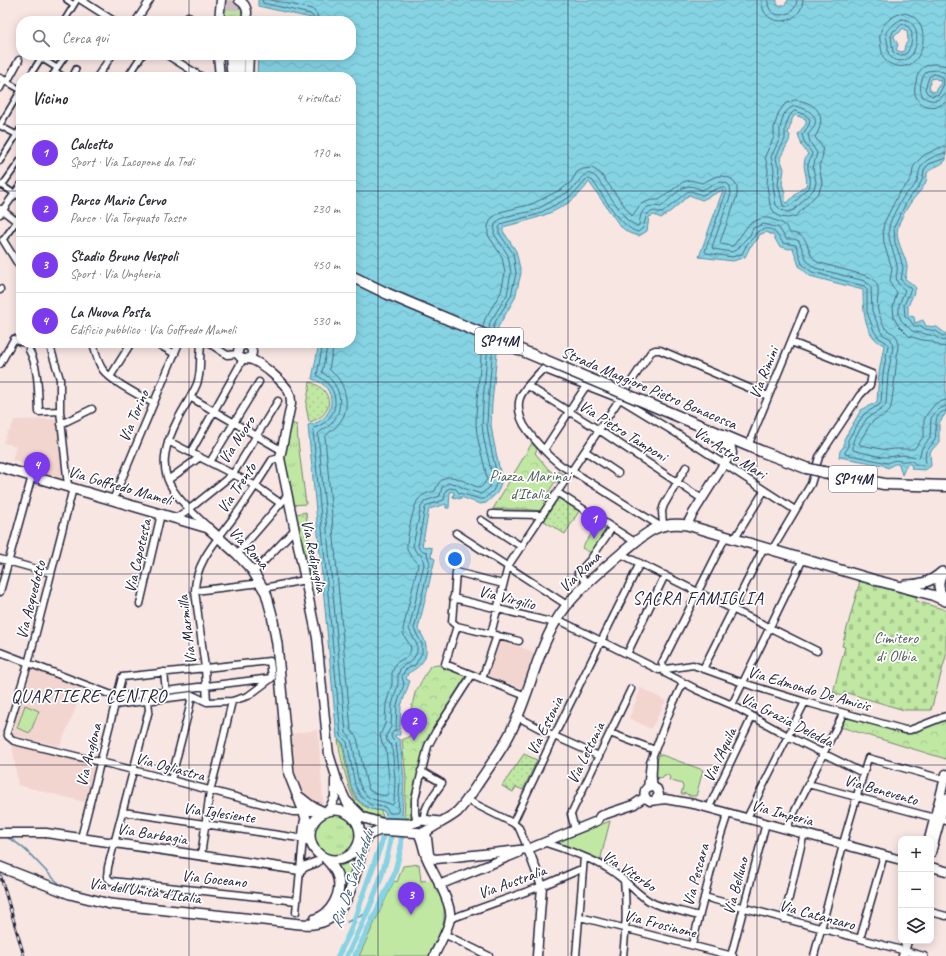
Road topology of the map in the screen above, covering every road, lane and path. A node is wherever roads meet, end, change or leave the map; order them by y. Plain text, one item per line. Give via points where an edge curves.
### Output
1 (67, 0) edge
2 (77, 0) edge
3 (81, 0) edge
4 (150, 0) edge
5 (228, 0) edge
6 (241, 1) edge
7 (74, 5) junction
8 (220, 13) edge
9 (67, 16) edge
10 (106, 16) edge
11 (139, 16) edge
12 (246, 16) edge
13 (19, 60) dead end
14 (40, 60) edge
15 (46, 60) edge
16 (63, 60) edge
17 (109, 60) edge
18 (139, 60) edge
19 (175, 60) edge
20 (218, 60) edge
21 (238, 60) edge
22 (242, 60) edge
23 (76, 69) dead end
24 (56, 70) junction
25 (32, 72) edge
26 (58, 72) edge
27 (74, 72) edge
28 (100, 72) edge
29 (131, 72) edge
30 (194, 72) edge
31 (220, 72) edge
32 (233, 72) edge
33 (246, 72) edge
34 (4, 80) edge
35 (16, 87) edge
36 (0, 88) edge
37 (16, 99) edge
38 (0, 126) edge
39 (16, 134) edge
40 (16, 140) edge
41 (0, 161) edge
42 (16, 166) edge
43 (1, 185) edge
44 (16, 191) edge
45 (14, 194) junction
46 (1, 211) edge
47 (16, 222) edge
48 (16, 226) edge
49 (2, 240) edge
50 (0, 247) edge
51 (16, 261) edge
52 (356, 279) edge
53 (804, 310) dead end
54 (16, 340) edge
55 (791, 342) junction
56 (51, 348) edge
57 (94, 348) edge
58 (128, 348) edge
59 (164, 348) edge
60 (177, 348) edge
61 (203, 348) edge
62 (213, 348) edge
63 (29, 350) tunnel mouth
64 (246, 350) edge
65 (174, 354) junction
66 (0, 364) edge
67 (110, 377) junction
68 (259, 382) dead end
69 (528, 386) junction
70 (586, 386) junction
71 (768, 396) junction
72 (190, 397) junction
73 (620, 399) junction
74 (278, 401) dead end
75 (153, 403) junction
76 (92, 409) dead end
77 (60, 411) junction
78 (215, 411) junction
79 (569, 412) junction
80 (234, 423) junction
81 (61, 424) junction
82 (700, 426) junction
83 (599, 430) junction
84 (257, 435) junction
85 (168, 441) junction
86 (748, 446) junction
87 (281, 450) junction
88 (544, 450) junction
89 (585, 451) junction
90 (191, 452) junction
91 (731, 453) joint
92 (200, 457) junction
93 (280, 458) junction
94 (210, 462) junction
95 (724, 464) junction
96 (0, 467) edge
97 (686, 467) dead end
98 (572, 471) junction
99 (618, 473) dead end
100 (233, 474) junction
101 (32, 476) junction
102 (168, 480) junction
103 (677, 481) junction
104 (256, 486) junction
105 (946, 486) edge
106 (70, 487) junction
107 (764, 491) junction
108 (558, 493) junction
109 (287, 496) junction
110 (702, 499) junction
111 (113, 500) junction
112 (280, 503) junction
113 (189, 509) junction
114 (795, 510) junction
115 (161, 514) junction
116 (492, 514) dead end
117 (542, 517) junction
118 (176, 518) junction
119 (481, 520) dead end
120 (687, 525) junction
121 (661, 526) junction
122 (208, 528) junction
123 (612, 528) junction
124 (294, 530) junction
125 (456, 533) dead end
126 (219, 537) junction
127 (730, 538) junction
128 (635, 542) junction
129 (522, 547) junction
130 (768, 548) junction
131 (237, 554) junction
132 (621, 554) junction
133 (0, 559) edge
134 (803, 559) junction
135 (8, 562) junction
136 (640, 563) junction
137 (508, 566) junction
138 (944, 570) edge
139 (254, 572) junction
140 (51, 573) junction
141 (665, 575) junction
142 (305, 580) junction
143 (503, 584) junction
144 (588, 584) junction
145 (262, 585) junction
146 (894, 585) junction
147 (195, 591) junction
148 (698, 591) junction
149 (0, 592) edge
150 (454, 598) junction
151 (946, 601) edge
152 (140, 604) dead end
153 (567, 605) junction
154 (497, 609) junction
155 (733, 610) junction
156 (556, 621) junction
157 (457, 626) junction
158 (770, 628) junction
159 (494, 634) junction
160 (519, 641) dead end
161 (601, 641) junction
162 (817, 651) dead end
163 (0, 652) edge
164 (627, 654) junction
165 (28, 664) junction
166 (205, 668) junction
167 (664, 669) junction
168 (703, 669) junction
169 (164, 672) junction
170 (472, 675) junction
171 (276, 677) junction
172 (482, 679) junction
173 (683, 683) junction
174 (743, 683) junction
175 (206, 685) junction
176 (631, 689) dead end
177 (166, 691) junction
178 (192, 695) junction
179 (526, 696) junction
180 (117, 697) junction
181 (148, 697) junction
182 (232, 701) junction
183 (207, 702) junction
184 (805, 702) junction
185 (114, 705) junction
186 (732, 706) junction
187 (843, 714) junction
188 (946, 716) edge
189 (518, 717) junction
190 (752, 717) junction
191 (610, 733) junction
192 (554, 736) junction
193 (788, 736) junction
194 (10, 739) joint
195 (654, 753) junction
196 (823, 754) junction
197 (599, 756) junction
198 (100, 763) junction
199 (133, 770) junction
200 (334, 771) junction
201 (421, 771) junction
202 (863, 773) junction
203 (945, 778) edge
204 (171, 780) junction
205 (808, 784) junction
206 (653, 788) junction
207 (210, 791) junction
208 (296, 794) junction
209 (857, 797) junction
210 (946, 798) edge
211 (650, 799) junction
212 (468, 800) junction
213 (348, 802) junction
214 (711, 804) junction
215 (326, 809) junction
216 (123, 812) junction
217 (728, 813) junction
218 (351, 814) junction
219 (749, 814) junction
220 (305, 816) junction
221 (362, 818) junction
222 (940, 820) edge
223 (513, 823) junction
224 (766, 823) junction
225 (205, 824) junction
226 (788, 825) junction
227 (381, 826) junction
228 (423, 827) junction
229 (575, 830) junction
230 (0, 833) edge
231 (804, 833) junction
232 (931, 836) edge
233 (81, 838) junction
234 (308, 838) junction
235 (548, 841) junction
236 (844, 842) junction
237 (934, 842) edge
238 (115, 843) junction
239 (362, 845) junction
240 (528, 848) junction
241 (505, 854) junction
242 (898, 854) edge
243 (201, 856) junction
244 (884, 856) junction
245 (584, 857) junction
246 (436, 859) junction
247 (898, 859) edge
248 (322, 860) junction
249 (934, 864) edge
250 (934, 865) edge
251 (946, 866) edge
252 (0, 867) edge
253 (432, 867) junction
254 (300, 870) junction
255 (583, 870) junction
256 (946, 871) edge
257 (624, 880) junction
258 (439, 885) junction
259 (542, 886) junction
260 (704, 897) junction
261 (297, 901) junction
262 (743, 908) junction
263 (296, 912) dead end
264 (934, 913) edge
265 (699, 916) junction
266 (946, 916) edge
267 (580, 917) junction
268 (450, 919) junction
269 (784, 919) junction
270 (291, 923) junction
271 (626, 929) junction
272 (821, 929) junction
273 (444, 934) junction
274 (860, 939) junction
275 (906, 944) edge
276 (692, 945) junction
277 (901, 953) edge
278 (434, 956) edge
279 (490, 956) edge
280 (537, 956) edge
281 (576, 956) edge
282 (623, 956) edge
283 (732, 956) edge
284 (814, 956) edge
285 (924, 956) edge

1 - 7 street
2 - 7 street
3 - 10 street
4 - 11 street
5 - 8 street via 223,3
6 - 12 street via 247,11
7 - 9 street
13 - 34 street
14 - 25 street
15 - 24 street
16 - 24 street
17 - 28 street
18 - 29 street
19 - 30 street
20 - 31 street
21 - 32 main road
22 - 33 street
23 - 27 street
24 - 26 street
34 - 35 street
34 - 36 street
37 - 38 street
38 - 39 street
40 - 41 street
42 - 43 street
43 - 45 street
44 - 45 street
45 - 46 street
46 - 47 street
48 - 49 street
49 - 50 street
49 - 51 street
52 - 82 main road, Strada Maggiore Pietro Bonacossa / SP14M, bridge
53 - 55 street, Via Rimini
54 - 66 street via 14,339
55 - 71 street, Via Rimini
55 - 114 street via 872,374 870,385 860,395 819,457 811,484
56 - 77 street, Via Acquedotto via 60,379
57 - 67 street via 98,362
58 - 67 street
59 - 65 street
60 - 65 street, Via Torino
61 - 72 street, Via Roma via 200,354 200,375
62 - 64 street via 227,355
63 - 77 street via 37,382 39,412
64 - 78 street
64 - 87 street, Via Redipuglia via 252,360 284,384 290,395 291,404
65 - 75 street, Via Torino
67 - 75 street
68 - 80 street
69 - 70 street, Via Astro Mari via 543,369
69 - 79 street, Via Pietro Tamponi
69 - 88 street via 520,398 520,416
70 - 73 street, Via Astro Mari
70 - 79 street
71 - 73 street via 656,350 650,354
71 - 86 street, Via Rimini
72 - 78 street
72 - 85 street, Via Roma
73 - 83 street
73 - 95 street, Via Astro Mari
74 - 84 street, Via Nuoro
75 - 111 street, Via Torino
76 - 81 street
77 - 81 street, Via Acquedotto
78 - 80 street
78 - 90 street
79 - 83 street, Via Pietro Tamponi
79 - 88 street
80 - 84 street
80 - 94 street
81 - 106 street, Via Acquedotto
82 - 86 main road, Strada Maggiore Pietro Bonacossa / SP14M
82 - 91 main road via 730,448
83 - 89 street
83 - 103 street, Via Pietro Tamponi
84 - 87 street
84 - 100 street, Via Nuoro
85 - 90 street
85 - 102 street, Via Roma via 164,454
86 - 105 main road, Strada Maggiore Pietro Bonacossa / SP14M, bridge via 823,472 884,484
87 - 93 street, Via Redipuglia
88 - 98 street via 563,468
89 - 98 street
89 - 99 street
90 - 92 street
91 - 95 street
92 - 94 street
92 - 102 street
93 - 104 street, Via Trento via 272,460
93 - 109 street, Via Redipuglia
94 - 100 street
95 - 107 street, Via Astro Mari
95 - 110 street
96 - 101 main road, Via Goffredo Mameli
97 - 103 street
98 - 108 street
98 - 121 street
100 - 104 street
100 - 113 street, Via Nuoro
101 - 106 main road, Via Goffredo Mameli
101 - 135 street
102 - 113 street, Via Roma via 179,500
103 - 110 street, Via Pietro Tamponi
103 - 121 street via 662,512
104 - 112 street
104 - 126 street, Via Trento
106 - 111 main road, Via Goffredo Mameli
106 - 140 street, Via Acquedotto
107 - 114 street, Via Astro Mari
107 - 127 street
108 - 117 street
108 - 123 street
109 - 112 street
109 - 124 street, Via Redipuglia
110 - 120 street
111 - 115 main road, Via Goffredo Mameli
112 - 131 street
113 - 118 street, Via Nuoro
113 - 122 street, Via Roma
114 - 130 street
115 - 118 main road, Via Goffredo Mameli
115 - 152 street, Via Capotesta
116 - 117 street
117 - 129 street
118 - 122 main road, Via Goffredo Mameli
119 - 129 street
120 - 121 main road, Via Roma via 674,523
120 - 127 main road, Via Roma
121 - 128 main road, Via Roma
122 - 126 main road, Via Roma
123 - 128 street
123 - 144 street via 590,560 578,572
124 - 139 street
124 - 142 street, Via Redipuglia
125 - 137 street
126 - 131 main road, Via Roma
126 - 147 street, Via Marmilla via 208,552 195,582
127 - 130 main road, Via Roma
127 - 148 street
128 - 132 main road, Via Roma
129 - 137 street
130 - 134 main road, Via Roma
130 - 155 street
131 - 139 main road, Via Roma
132 - 136 street
132 - 144 main road, Via Roma
133 - 135 street
134 - 146 main road, Via Roma
134 - 158 street
135 - 140 street
135 - 149 street
136 - 141 street
136 - 161 street, Via Estonia
137 - 143 street
137 - 153 street
138 - 146 main road via 929,581 917,585
138 - 151 main road via 939,588
139 - 145 main road, Via Roma
140 - 165 street, Via Acquedotto
141 - 148 street
141 - 164 street
142 - 145 street
142 - 200 street, Via Redipuglia via 317,638 327,740
143 - 150 street via 456,572
143 - 154 street
144 - 153 main road, Via Roma
145 - 147 street
145 - 171 main road, Via Roma via 275,629
146 - 151 main road
147 - 166 street, Via Marmilla
148 - 155 street
148 - 167 street via 662,663
150 - 154 street, Via Virgilio
150 - 157 street via 452,622
153 - 156 main road, Via Roma
154 - 156 street, Via Virgilio
154 - 159 street
155 - 158 street
155 - 168 street
156 - 161 street, Via Grazia Deledda
156 - 179 main road, Via Roma
157 - 159 street
157 - 170 street via 445,664
158 - 162 street
158 - 174 street
159 - 160 street
159 - 172 street
161 - 164 street, Via Grazia Deledda
161 - 192 street, Via Estonia
163 - 165 street
164 - 167 street, Via Grazia Deledda via 659,670
165 - 180 street
165 - 194 street, Via Acquedotto via 7,732
166 - 169 street
166 - 171 street via 270,661
166 - 175 street, Via Marmilla
167 - 168 street, Via Edmondo De Amicis via 693,665
167 - 173 street, Via Grazia Deledda via 665,673
168 - 174 street, Via Edmondo De Amicis
169 - 177 street
169 - 180 street, Via Anglona via 122,677
170 - 172 street
170 - 201 street via 433,736
171 - 175 street
171 - 182 street via 248,696
171 - 208 main road, Via Roma via 289,774
172 - 179 street
173 - 186 street, Via Grazia Deledda
173 - 195 street
174 - 184 street, Via Edmondo De Amicis
174 - 186 street
175 - 177 street
175 - 183 street, Via Marmilla
176 - 191 street, Via Lettonia
177 - 181 street
178 - 181 street
178 - 183 street
178 - 204 street
179 - 189 main road, Via Roma
180 - 181 street
180 - 185 street, Via Anglona
181 - 185 street
181 - 199 street via 149,710
182 - 183 street
182 - 207 street
184 - 187 street, Via Edmondo De Amicis
184 - 193 street
185 - 198 street, Via Anglona
186 - 190 street, Via Grazia Deledda
187 - 188 street, Via Edmondo De Amicis via 905,730
187 - 196 street
189 - 192 street
189 - 212 main road, Via Roma
190 - 193 street, Via Grazia Deledda
190 - 214 street, Via l'Aquila
191 - 195 street
191 - 197 street, Via Lettonia
192 - 197 street
192 - 223 street, Via Estonia
193 - 196 street, Via Grazia Deledda
193 - 219 street
194 - 198 street, Via Ogliastra
195 - 206 street
196 - 202 street, Via Grazia Deledda
196 - 205 street
197 - 229 street, Via Lettonia via 571,814
198 - 199 street, Via Ogliastra
198 - 233 street, Via Anglona
199 - 204 street, Via Ogliastra
199 - 216 street
200 - 213 street, Via Redipuglia
200 - 215 street, Via Redipuglia via 335,797
201 - 228 street via 415,813
201 - 228 street via 442,783 426,809
202 - 203 street via 868,758
202 - 209 street
203 - 222 street
204 - 207 street, Via Ogliastra
205 - 209 street, Via Benevento
205 - 226 street
206 - 211 street via 645,791
206 - 211 street via 658,797
206 - 214 street, Via Imperia
207 - 220 street, Via Ogliastra
207 - 225 street
208 - 215 main road via 311,806
208 - 220 main road, Via Roma
209 - 222 street, Via Benevento
209 - 236 street
210 - 222 street
211 - 217 street, Via Imperia via 672,799
211 - 229 street, Via Imperia via 600,816 597,821
212 - 223 street
212 - 228 main road, Via Roma via 442,822
213 - 218 street, Via Redipuglia
213 - 221 main road
214 - 219 street, Via Imperia
215 - 218 main road
215 - 220 street, Via Ogliastra
215 - 234 main road via 316,818
216 - 225 street, Via Iglesiente
216 - 238 street
217 - 224 street, Via Imperia
217 - 260 street, Via Pescara
218 - 221 main road, Via Roma
218 - 239 main road via 360,828
219 - 226 street, Via Imperia
220 - 234 main road
221 - 227 main road, Via Roma
222 - 232 street
222 - 237 street
223 - 240 street via 519,828
224 - 231 street, Via Imperia
224 - 262 street, Via Belluno
225 - 234 street, Via Iglesiente
225 - 243 street
226 - 236 street, Via Imperia
227 - 228 main road, Via Roma
227 - 239 main road via 370,834
228 - 246 street via 429,854 431,858
228 - 253 street via 421,837
229 - 235 street, Via Imperia
230 - 233 street, Via Barbagia via 46,833
231 - 236 street, Via Imperia
231 - 269 street
233 - 238 street, Via Barbagia
234 - 248 main road
234 - 254 street
235 - 240 street, Via Imperia
235 - 245 street, Via Viterbo via 549,844
236 - 242 street, Via Imperia
236 - 244 street, Via Imperia
236 - 272 street
238 - 243 street, Via Barbagia
238 - 261 street, Via Goceano via 106,874 112,881
239 - 248 main road via 345,858
239 - 270 main road, Via dell'Unità d'Italia via 346,901 337,914 314,924
240 - 241 street, Via Imperia
240 - 259 street
241 - 246 street
241 - 258 street, Via Imperia
243 - 254 street, Via Barbagia
244 - 247 street, Via Imperia
244 - 274 street
245 - 255 street
245 - 257 street, Via Viterbo
246 - 253 street
248 - 254 street
248 - 270 main road, Via dell'Unità d'Italia via 333,866 338,879 339,886 333,905 319,918
249 - 251 street
250 - 256 street
252 - 270 main road, Via dell'Unità d'Italia via 70,894 110,904
253 - 258 street
254 - 261 street
255 - 259 street, Via Australia
255 - 267 street
257 - 265 street, Via Viterbo via 655,904
257 - 271 street
258 - 268 street via 447,902
259 - 268 street, Via Australia
259 - 280 street
260 - 262 street, Via Catanzaro
260 - 265 street, Via Pescara
261 - 263 street
262 - 269 street, Via Catanzaro
262 - 283 street, Via Belluno
264 - 266 street
265 - 276 street, Via Pescara
267 - 271 street, Via Frosinone
267 - 281 street
268 - 273 street
269 - 272 street, Via Catanzaro
271 - 276 street, Via Frosinone
271 - 282 street
272 - 274 street, Via Catanzaro
272 - 284 street
273 - 278 street
273 - 279 street
274 - 277 street, Via Catanzaro
275 - 277 street
276 - 283 street, Via Frosinone
277 - 285 street, Via Catanzaro

